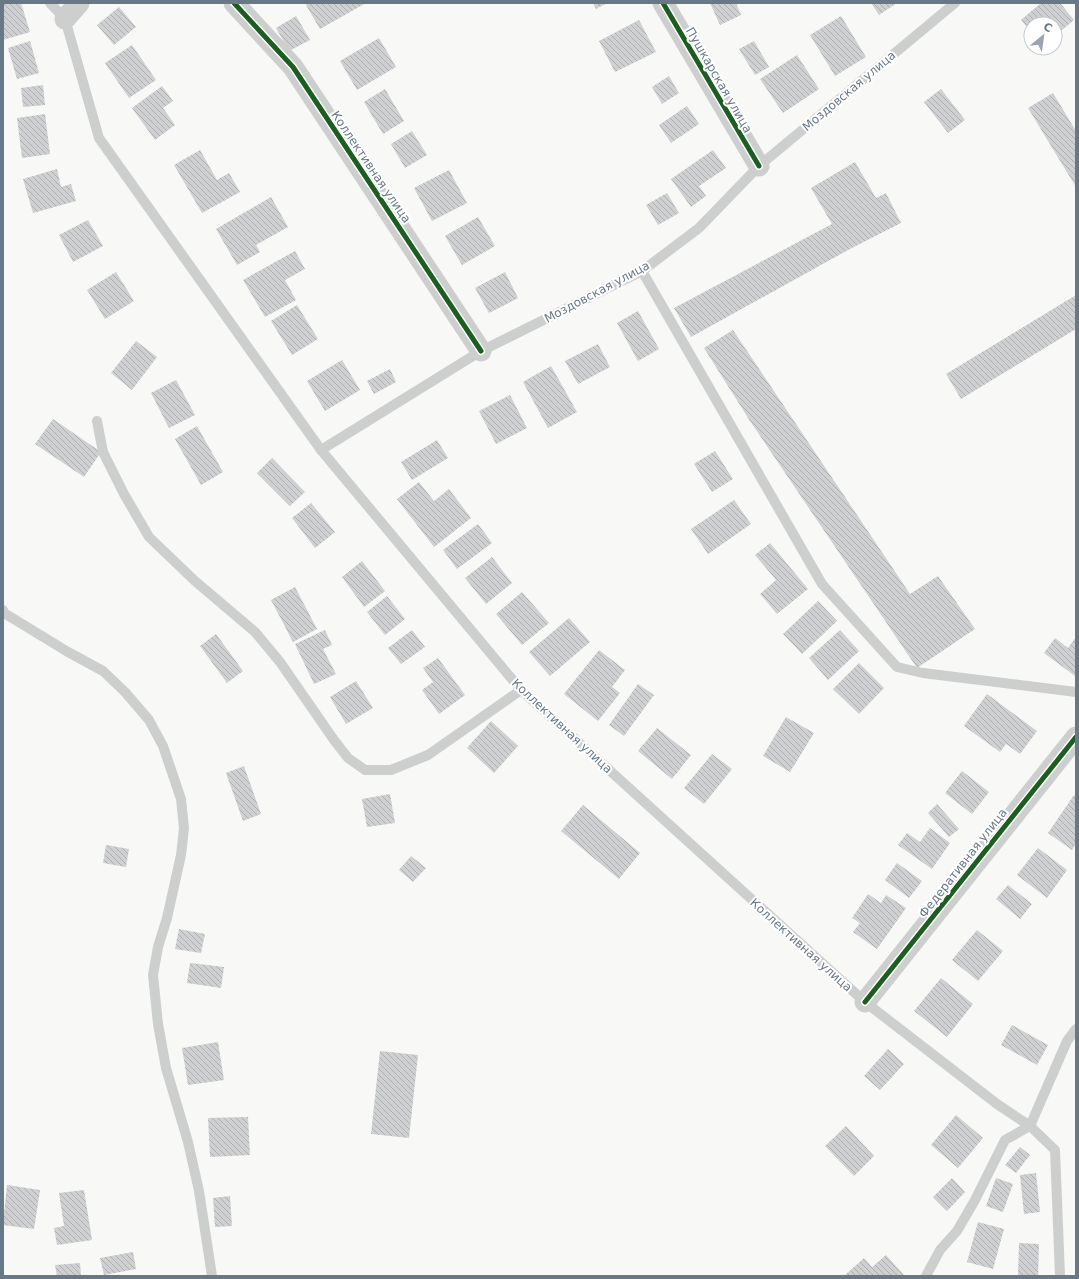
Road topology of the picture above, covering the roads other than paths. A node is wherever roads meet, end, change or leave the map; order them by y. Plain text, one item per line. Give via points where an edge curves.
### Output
1 (50, 3) edge
2 (79, 3) edge
3 (234, 3) edge
4 (663, 3) edge
5 (955, 3) edge
6 (65, 19) junction
7 (759, 166) junction
8 (642, 271) junction
9 (481, 351) junction
10 (98, 421) dead end
11 (321, 450) junction
12 (3, 610) edge
13 (520, 690) junction
14 (1076, 692) edge
15 (1076, 737) edge
16 (865, 1002) junction
17 (1076, 1029) edge
18 (1030, 1126) junction
19 (212, 1276) edge
20 (926, 1276) edge
21 (1060, 1276) edge

1 - 6 lane
2 - 6 street
3 - 9 street, Коллективная улица via 293,67
4 - 7 street, Пушкарская улица
5 - 7 lane, Моздовская улица
6 - 11 lane, Коллективная улица via 99,138
7 - 8 lane, Моздовская улица via 700,228
8 - 9 lane, Моздовская улица
8 - 14 lane via 822,584 897,666 923,673
9 - 11 lane, Моздовская улица
10 - 13 lane via 103,452 150,537 195,581 255,632 280,662 348,758 365,770 392,770 428,755
11 - 13 lane, Коллективная улица
12 - 19 lane via 4,613 103,671 125,692 149,720 163,746 182,799 184,828 181,855 153,975 166,1068 188,1142 199,1191
13 - 16 lane, Коллективная улица
15 - 16 street, Федеративная улица
16 - 18 lane, Коллективная улица via 997,1104
17 - 18 lane via 1067,1042
18 - 20 lane via 1005,1140 957,1231 940,1250
18 - 21 lane, Коллективная улица via 1055,1150

